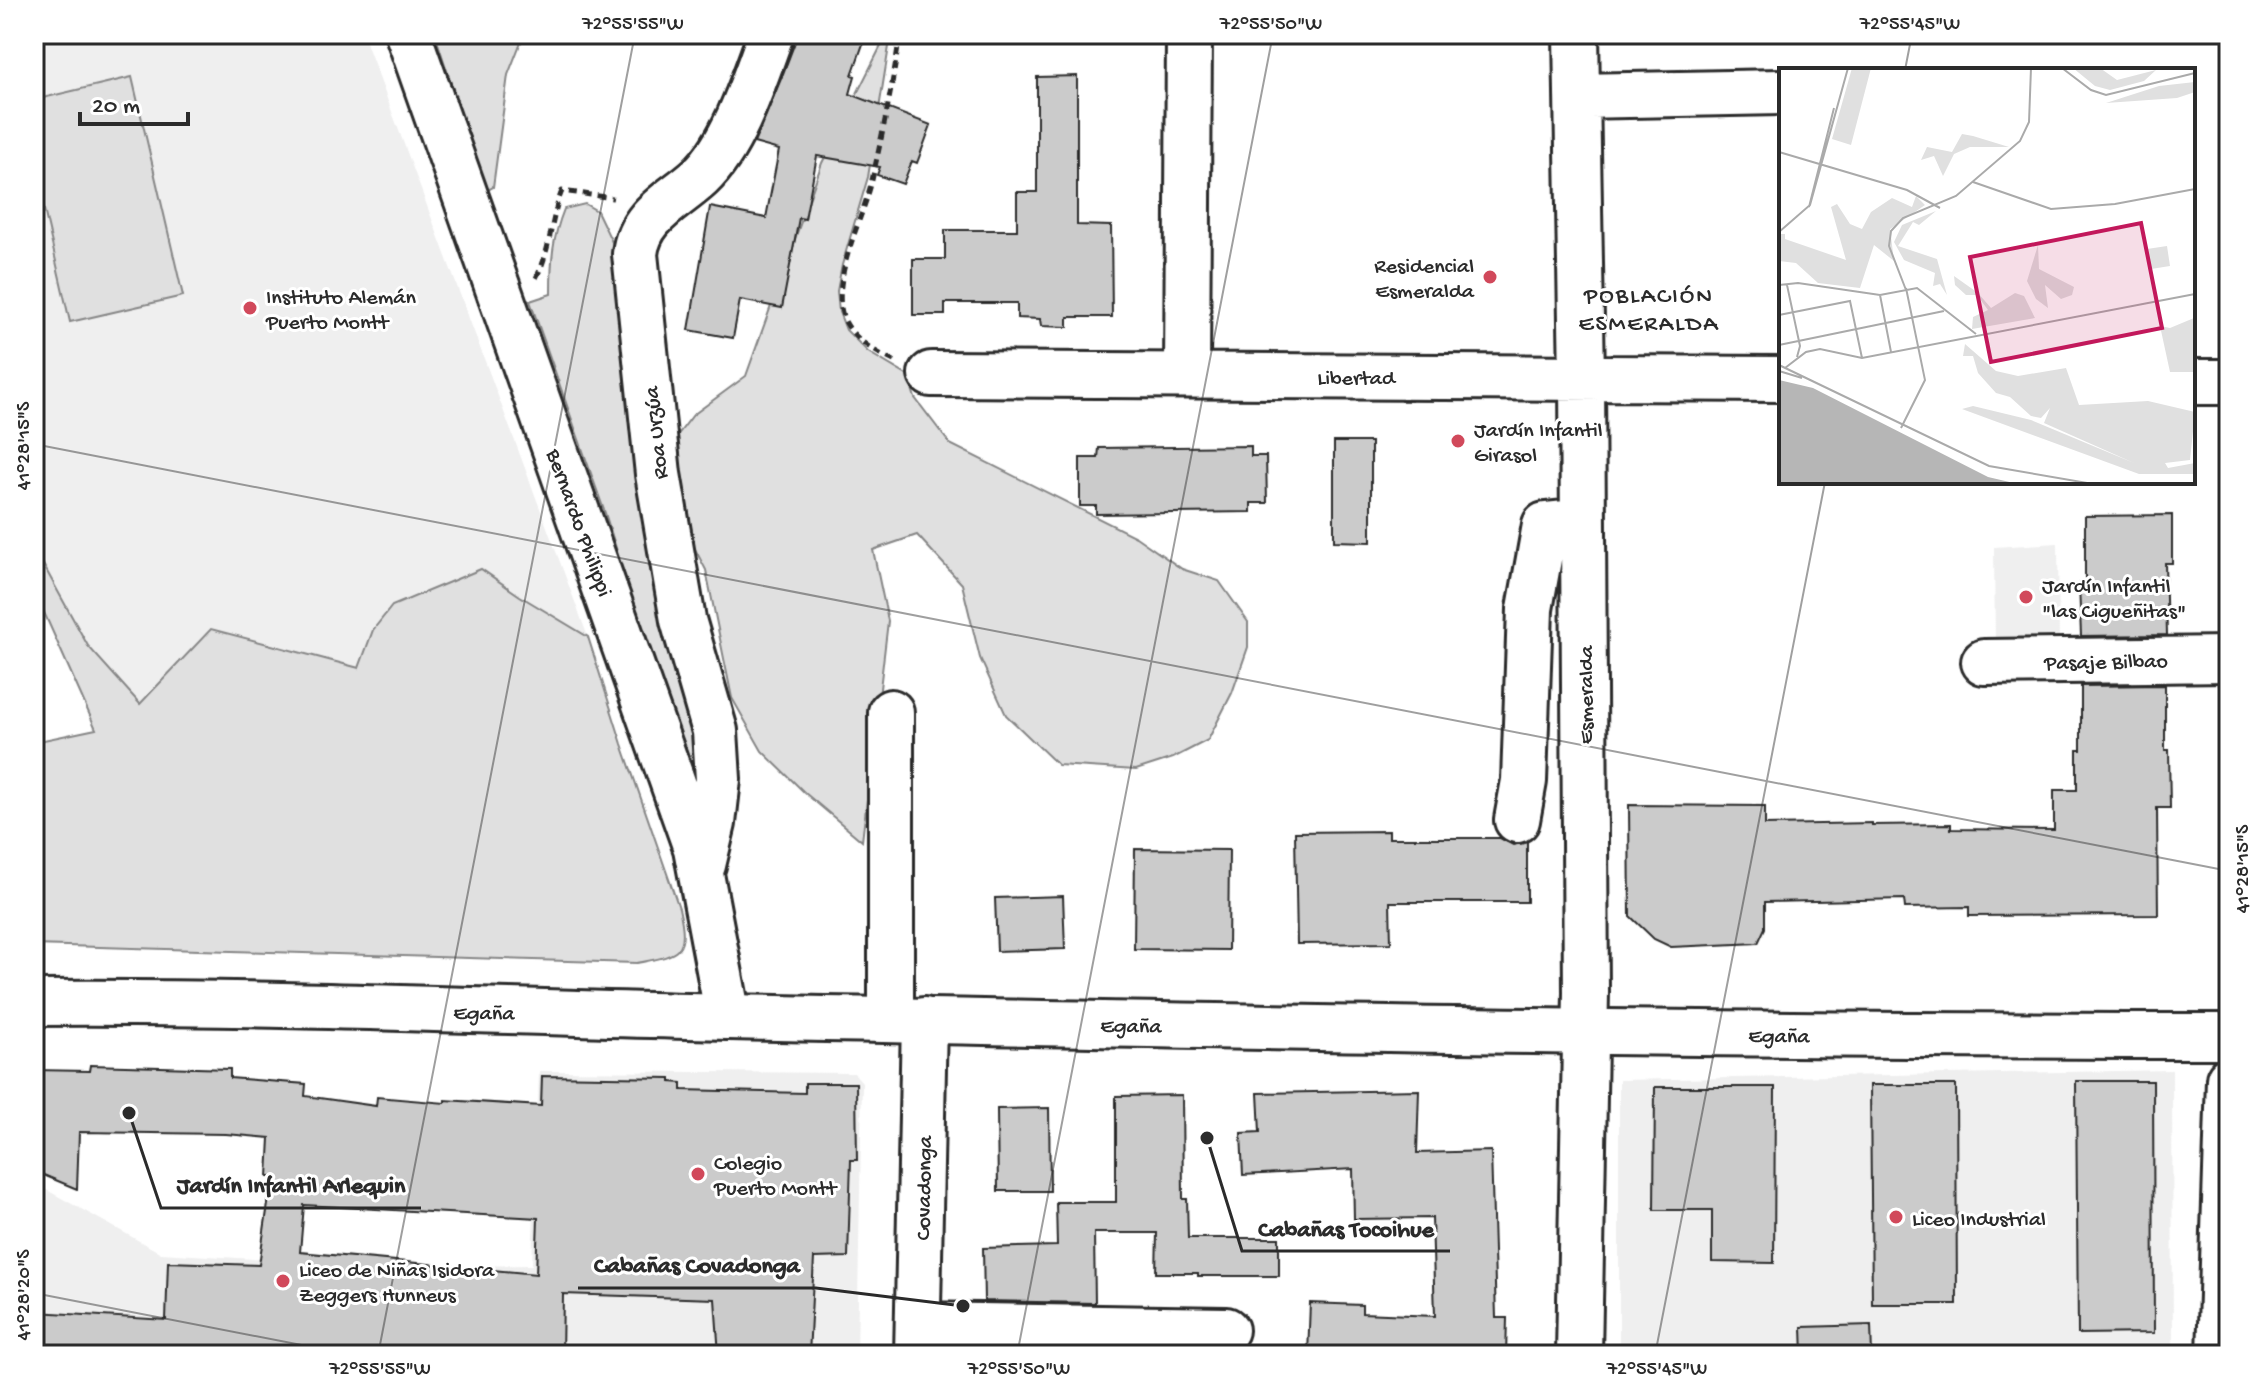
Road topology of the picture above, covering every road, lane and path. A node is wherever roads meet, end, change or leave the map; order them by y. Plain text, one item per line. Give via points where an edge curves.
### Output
1 (408, 34) edge
2 (771, 34) edge
3 (900, 34) edge
4 (1189, 34) edge
5 (1576, 34) edge
6 (1779, 92) edge
7 (1578, 96) junction
8 (613, 198) dead end
9 (500, 294) junction
10 (883, 355) dead end
11 (931, 374) dead end
12 (1187, 375) junction
13 (1582, 378) junction
14 (1779, 379) edge
15 (2195, 382) edge
16 (2229, 382) edge
17 (1582, 521) junction
18 (2229, 659) edge
19 (1984, 662) dead end
20 (891, 712) dead end
21 (1517, 820) dead end
22 (702, 871) junction
23 (34, 1003) edge
24 (728, 1017) junction
25 (908, 1020) junction
26 (1586, 1032) junction
27 (2229, 1036) edge
28 (2229, 1079) edge
29 (1226, 1330) dead end
30 (918, 1340) edge
31 (1579, 1355) edge
32 (2220, 1355) edge

1 - 9 street, Bernardo Philippi
2 - 22 street, Roa Urzúa via 717,157 650,217 636,241 658,474 683,620 715,731 718,779
3 - 10 path via 873,176 846,260 841,298 846,323
4 - 12 street
5 - 7 street, Esmeralda
6 - 7 street
7 - 13 street, Esmeralda
8 - 9 path via 562,191 535,280
9 - 22 street, Bernardo Philippi
11 - 12 street, Libertad
12 - 13 street, Libertad
13 - 14 street, Libertad
13 - 17 street, Esmeralda
15 - 16 street
17 - 21 street via 1545,525 1530,609 1524,781
17 - 26 street, Esmeralda
18 - 19 street, Pasaje Bilbao
20 - 25 street, Covadonga
22 - 24 street, Bernardo Philippi
23 - 24 street, Egaña
24 - 25 street, Egaña
25 - 26 street, Egaña
25 - 30 street, Covadonga
26 - 27 street, Egaña
26 - 31 street, Esmeralda
28 - 32 street
29 - 30 street

